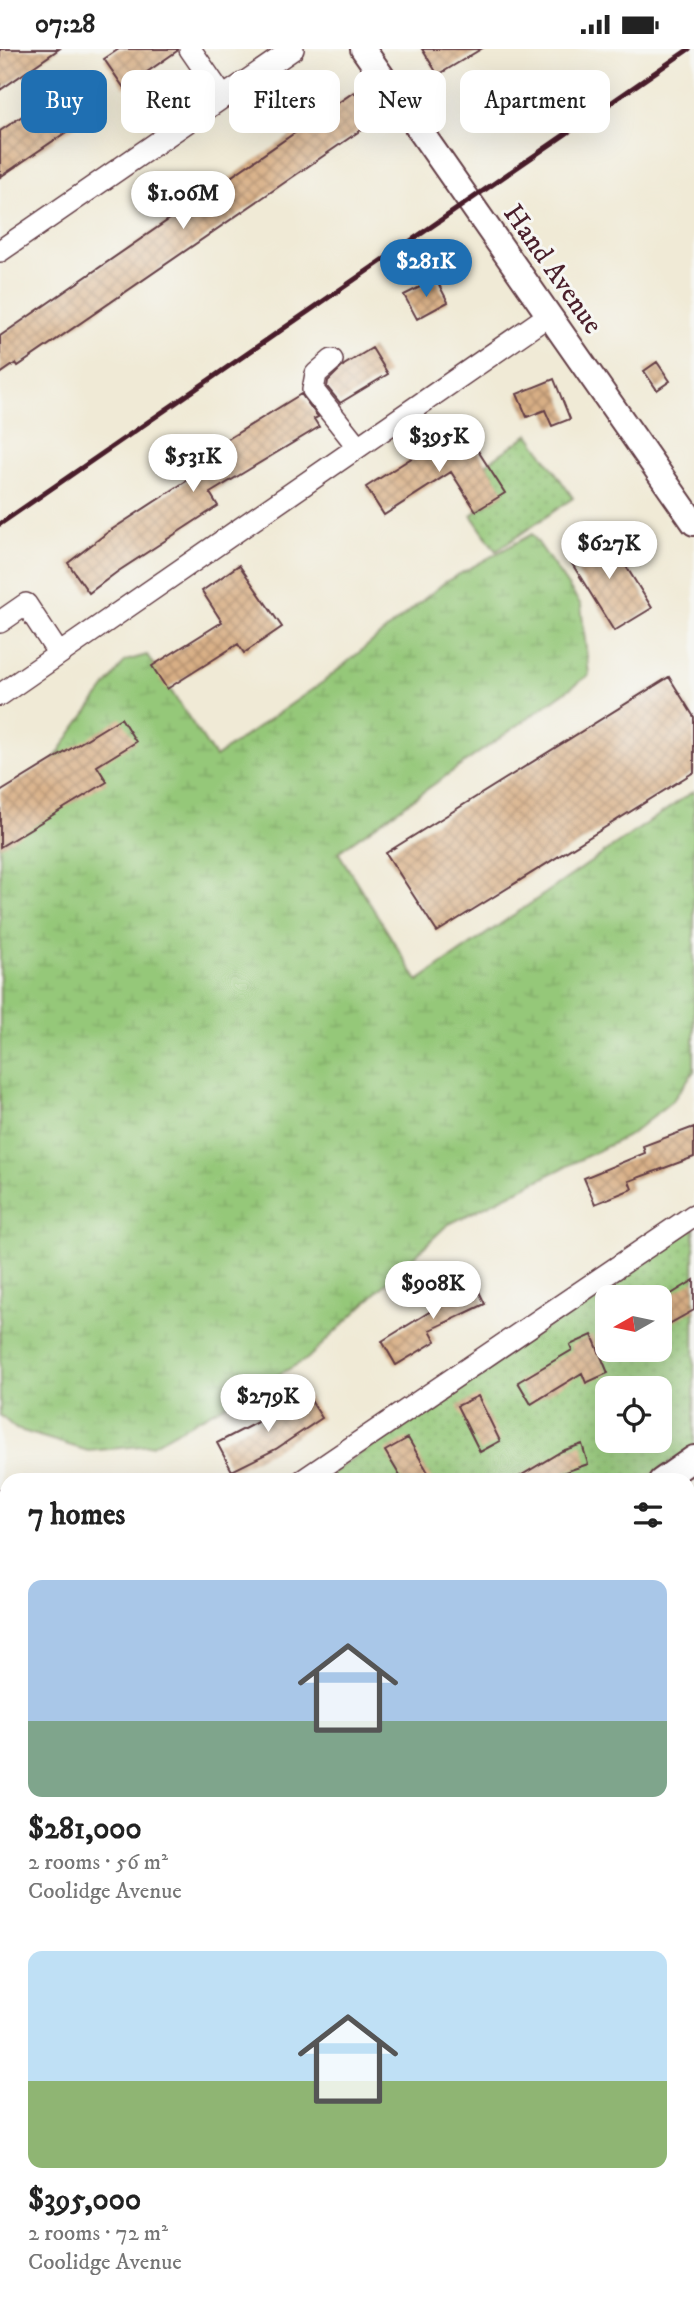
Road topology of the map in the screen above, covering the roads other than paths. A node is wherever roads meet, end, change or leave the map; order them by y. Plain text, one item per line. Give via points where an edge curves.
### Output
1 (190, 49) edge
2 (293, 49) edge
3 (363, 49) edge
4 (223, 97) junction
5 (0, 251) edge
6 (549, 315) junction
7 (332, 360) dead end
8 (358, 447) junction
9 (694, 523) edge
10 (0, 622) edge
11 (60, 654) junction
12 (0, 695) edge
13 (694, 1215) edge
14 (694, 1458) edge
15 (314, 1473) edge
16 (672, 1473) edge

1 - 4 street
2 - 4 street
3 - 6 street, Hand Avenue
4 - 5 street
6 - 8 street
6 - 9 street, Hand Avenue
7 - 8 street via 316,374 313,390
8 - 11 street
10 - 11 street via 26,604
11 - 12 street
13 - 15 street
14 - 16 street

